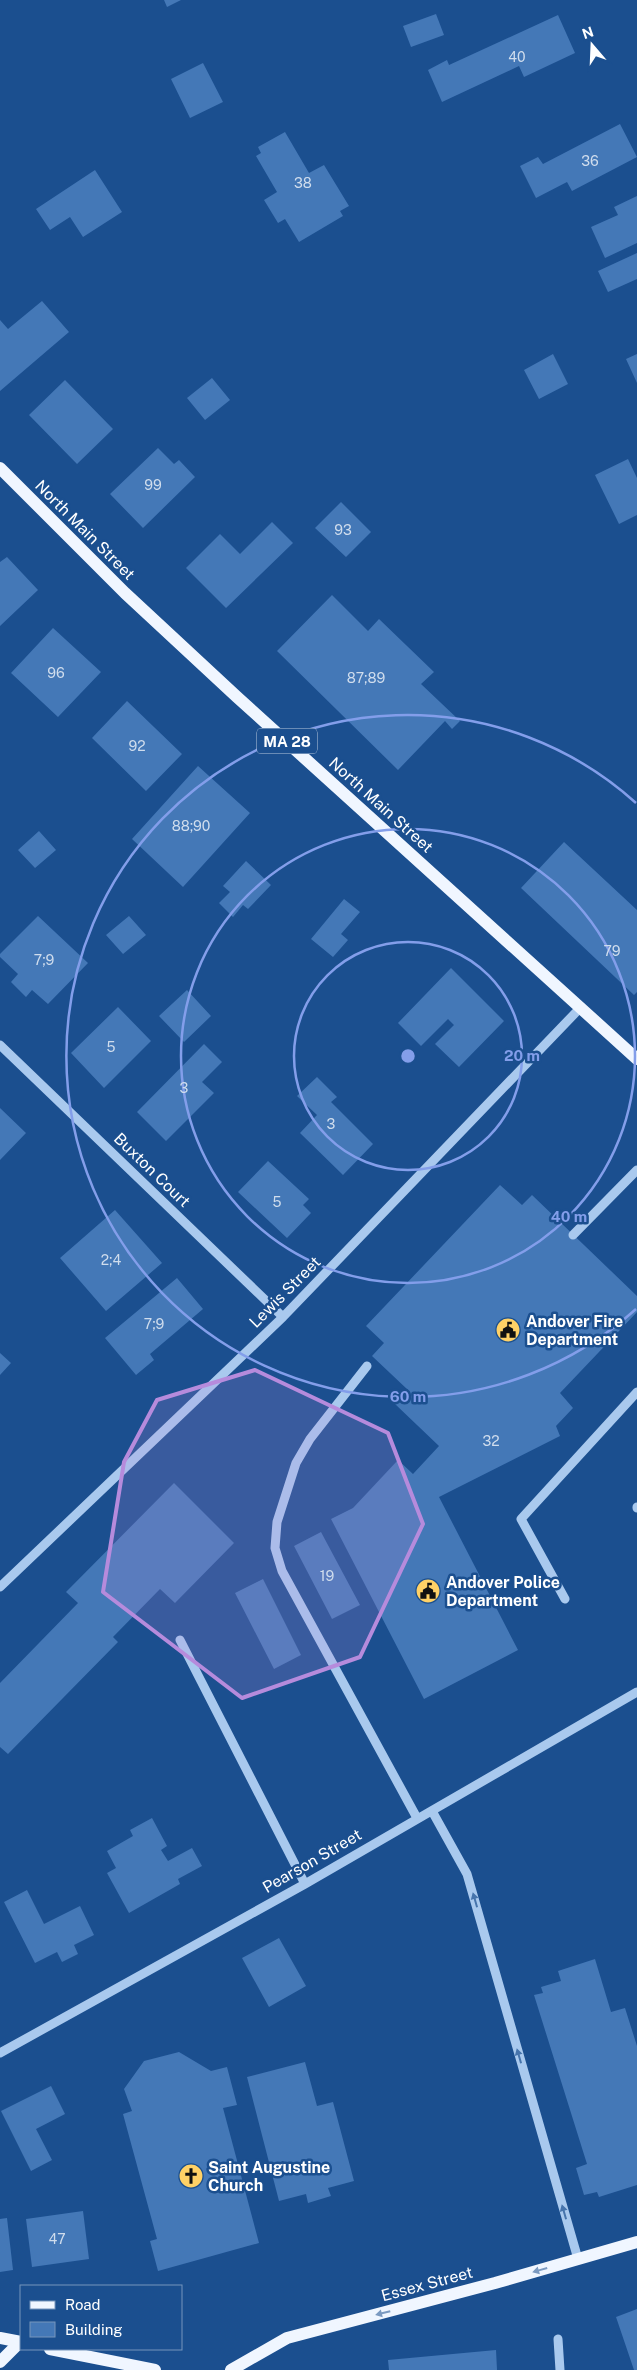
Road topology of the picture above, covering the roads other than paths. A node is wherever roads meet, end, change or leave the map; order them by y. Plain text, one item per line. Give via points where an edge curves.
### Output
1 (0, 468) edge
2 (580, 1007) junction
3 (0, 1045) edge
4 (637, 1058) edge
5 (637, 1170) edge
6 (573, 1235) dead end
7 (283, 1317) junction
8 (367, 1366) dead end
9 (637, 1392) edge
10 (0, 1587) edge
11 (565, 1599) dead end
12 (180, 1640) dead end
13 (637, 1692) edge
14 (432, 1811) junction
15 (417, 1818) junction
16 (305, 1884) junction
17 (0, 2053) edge
18 (637, 2242) edge
19 (578, 2259) junction
20 (0, 2338) edge
21 (558, 2339) dead end
22 (20, 2342) edge
23 (20, 2343) edge
24 (55, 2350) edge
25 (0, 2362) edge
26 (155, 2370) edge
27 (231, 2370) edge
28 (560, 2370) edge

1 - 2 main road, North Main Street / MA 28 via 181,645
2 - 4 main road, North Main Street / MA 28
2 - 7 street, Lewis Street
3 - 7 street, Buxton Court
5 - 6 street
7 - 10 street, Lewis Street
8 - 15 street via 310,1438 296,1463 277,1522 275,1548 282,1571
9 - 11 street via 521,1519
12 - 16 street
13 - 14 street, Pearson Street
14 - 15 street, Pearson Street
19 -> 14 street via 467,1874
15 - 16 street, Pearson Street
16 - 17 street, Pearson Street
18 - 19 main road, Essex Street
19 -> 27 main road, Essex Street via 287,2338
20 - 22 main road
21 - 28 street
23 - 25 main road
24 - 26 main road

